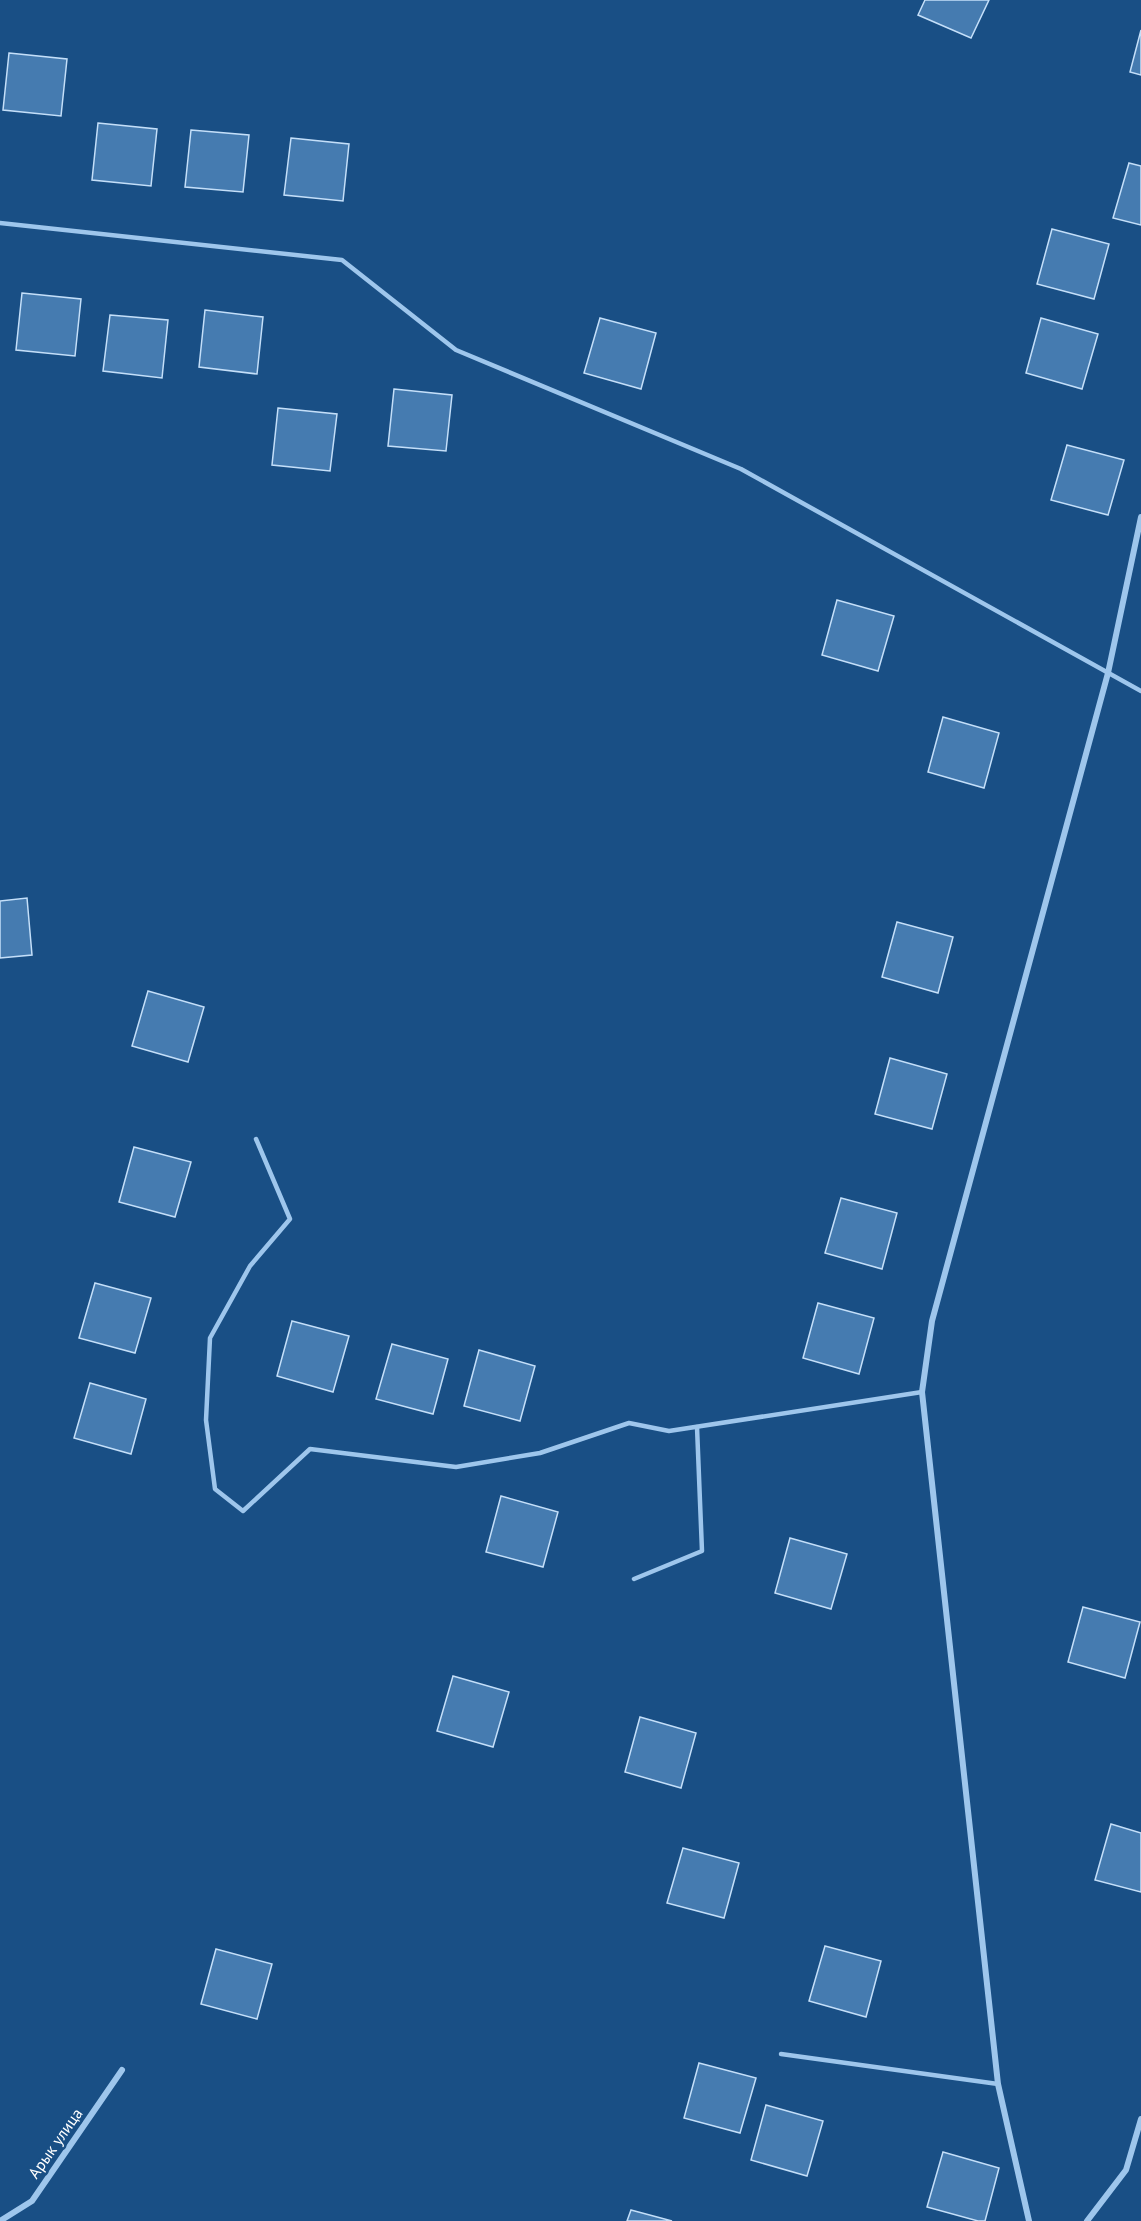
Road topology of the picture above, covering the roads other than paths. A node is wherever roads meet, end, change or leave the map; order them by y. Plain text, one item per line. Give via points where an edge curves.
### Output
1 (0, 223) edge
2 (1141, 517) edge
3 (1108, 673) junction
4 (1141, 691) edge
5 (256, 1139) dead end
6 (922, 1392) junction
7 (697, 1427) junction
8 (634, 1580) dead end
9 (781, 2054) dead end
10 (122, 2070) dead end
11 (998, 2084) junction
12 (1141, 2119) edge
13 (0, 2221) edge
14 (1029, 2221) edge
15 (1087, 2221) edge

1 - 3 lane via 342,260 456,350 741,469
2 - 3 street
3 - 4 lane
3 - 6 street via 932,1321
5 - 7 lane via 290,1219 250,1266 210,1338 206,1420 215,1489 243,1511 310,1449 456,1467 540,1453 629,1423 669,1431
6 - 7 lane
6 - 11 street
7 - 8 lane via 702,1551
9 - 11 lane
10 - 13 street, Арык улица via 32,2201
11 - 14 street
12 - 15 street via 1126,2170

